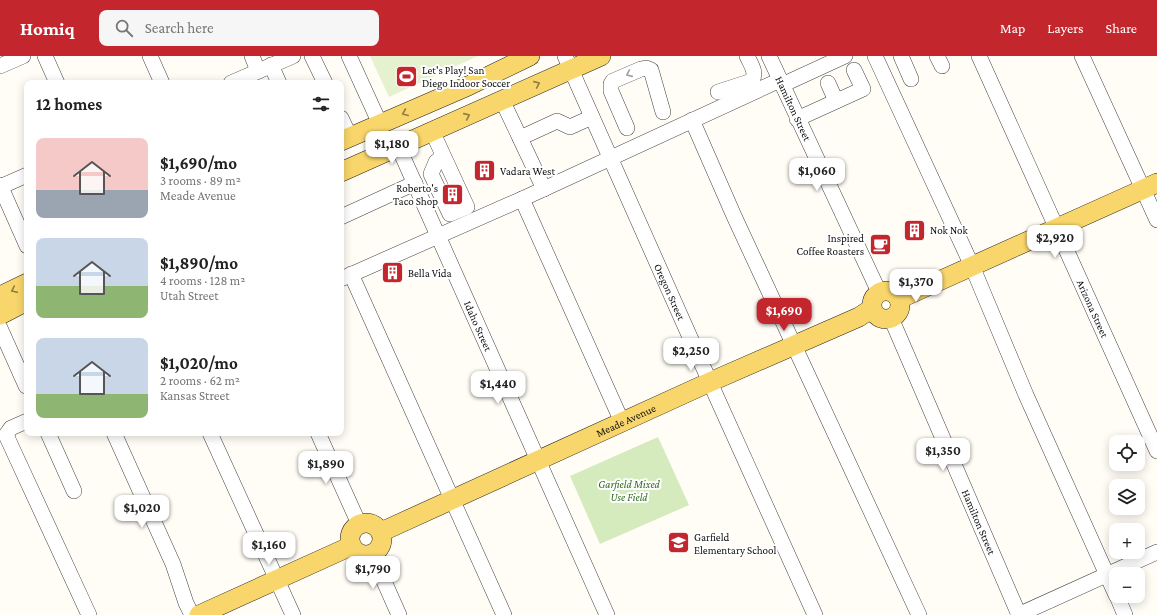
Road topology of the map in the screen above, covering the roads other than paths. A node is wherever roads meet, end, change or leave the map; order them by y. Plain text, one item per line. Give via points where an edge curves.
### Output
1 (23, 56) edge
2 (45, 56) edge
3 (150, 56) edge
4 (252, 56) edge
5 (293, 56) edge
6 (312, 56) edge
7 (349, 56) edge
8 (530, 56) edge
9 (601, 56) edge
10 (747, 56) edge
11 (769, 56) edge
12 (845, 56) edge
13 (875, 56) edge
14 (901, 56) edge
15 (979, 56) edge
16 (1082, 56) edge
17 (568, 63) edge
18 (0, 66) edge
19 (854, 70) dead end
20 (257, 74) edge
21 (911, 79) dead end
22 (56, 80) edge
23 (161, 80) edge
24 (240, 80) edge
25 (272, 80) edge
26 (324, 80) edge
27 (781, 82) junction
28 (828, 83) dead end
29 (468, 86) junction
30 (719, 95) junction
31 (502, 100) junction
32 (836, 102) junction
33 (663, 112) dead end
34 (592, 117) junction
35 (797, 119) junction
36 (692, 120) junction
37 (380, 124) junction
38 (627, 128) dead end
39 (432, 131) junction
40 (520, 138) junction
41 (345, 139) edge
42 (398, 146) junction
43 (444, 156) junction
44 (611, 158) junction
45 (344, 161) edge
46 (433, 168) junction
47 (344, 171) edge
48 (24, 176) edge
49 (413, 178) junction
50 (0, 186) edge
51 (1150, 186) edge
52 (544, 189) junction
53 (522, 199) junction
54 (344, 215) edge
55 (1157, 220) edge
56 (1056, 229) junction
57 (439, 235) junction
58 (24, 238) edge
59 (972, 266) junction
60 (346, 276) edge
61 (24, 284) edge
62 (879, 292) junction
63 (0, 296) edge
64 (899, 299) junction
65 (24, 303) edge
66 (871, 309) junction
67 (0, 315) edge
68 (24, 316) edge
69 (891, 318) junction
70 (0, 327) edge
71 (795, 344) junction
72 (24, 381) edge
73 (710, 382) junction
74 (24, 422) edge
75 (622, 422) junction
76 (49, 436) edge
77 (115, 436) edge
78 (211, 436) edge
79 (319, 436) edge
80 (1157, 451) edge
81 (538, 460) junction
82 (74, 491) dead end
83 (452, 499) junction
84 (359, 524) junction
85 (381, 532) junction
86 (351, 546) junction
87 (1157, 552) edge
88 (372, 554) junction
89 (1107, 574) junction
90 (1109, 579) edge
91 (276, 580) junction
92 (1120, 603) edge
93 (89, 615) edge
94 (192, 615) edge
95 (199, 615) edge
96 (292, 615) edge
97 (398, 615) edge
98 (504, 615) edge
99 (607, 615) edge
100 (815, 615) edge
101 (919, 615) edge
102 (1019, 615) edge
103 (1125, 615) edge

1 - 18 street
2 - 22 street
3 - 23 street
4 - 20 street
5 - 20 street
6 - 26 street
7 - 37 street
8 - 29 main road
9 - 17 main road
10 - 30 street via 755,72 752,81
11 - 27 street, Hamilton Street
12 - 27 street
13 - 59 street
14 - 21 street
15 - 56 street, Arizona Street
16 - 51 street
31 -> 17 main road
17 - 34 street, Oregon Street
19 - 32 street via 863,89
20 - 24 street
20 - 25 street
27 - 30 street
27 - 35 street, Hamilton Street
28 - 32 street
29 -> 37 main road
29 - 42 main road via 448,107 411,124 399,137
30 - 36 street
39 -> 31 main road
31 - 40 street
32 - 35 street
33 -> 38 street via 651,70 641,69 620,78 611,84 611,91
34 - 40 street via 570,127 557,121
34 - 44 street, Oregon Street
35 - 62 street, Hamilton Street
36 - 44 street
36 - 71 street
37 - 41 main road
37 - 45 main road via 380,139 366,151
39 - 42 main road
39 - 43 street
40 - 52 street
42 - 47 main road
42 - 49 street, Idaho Street
43 - 46 street
43 - 46 street via 467,207 450,214 431,174
44 - 52 street
44 - 73 street, Oregon Street
46 - 49 street via 424,166
48 - 50 street
49 - 54 street
49 - 57 street, Idaho Street
50 - 58 street
51 - 55 street
51 - 56 main road
52 - 53 street
53 - 57 street
53 - 75 street
56 - 59 main road
56 - 80 street, Arizona Street
57 - 60 street
57 - 81 street, Idaho Street
59 - 64 main road
59 - 89 street
60 - 83 street
61 -> 63 main road
62 - 64 main road via 890,292
62 - 66 main road via 871,302
64 - 69 main road via 900,310
65 - 67 main road
66 - 69 main road via 879,319
66 - 71 main road, Meade Avenue
68 - 70 main road
69 - 102 street, Hamilton Street
70 - 72 street
71 - 73 main road, Meade Avenue
71 - 101 street
73 - 75 main road, Meade Avenue
73 - 100 street, Oregon Street
74 - 93 street via 11,428 6,434
75 - 81 main road, Meade Avenue
76 - 82 street
77 - 94 street via 173,564
78 - 91 street
79 - 84 street
81 - 83 main road, Meade Avenue
81 - 99 street, Idaho Street
83 - 85 main road, Meade Avenue
83 - 98 street
84 - 85 main road via 372,524
84 - 86 main road via 351,533
85 - 88 main road via 382,545
86 - 88 main road via 362,555
86 - 91 main road
87 - 89 street
88 - 97 street
89 - 90 street
89 - 102 street
91 - 95 main road
91 - 96 street
92 - 103 street

